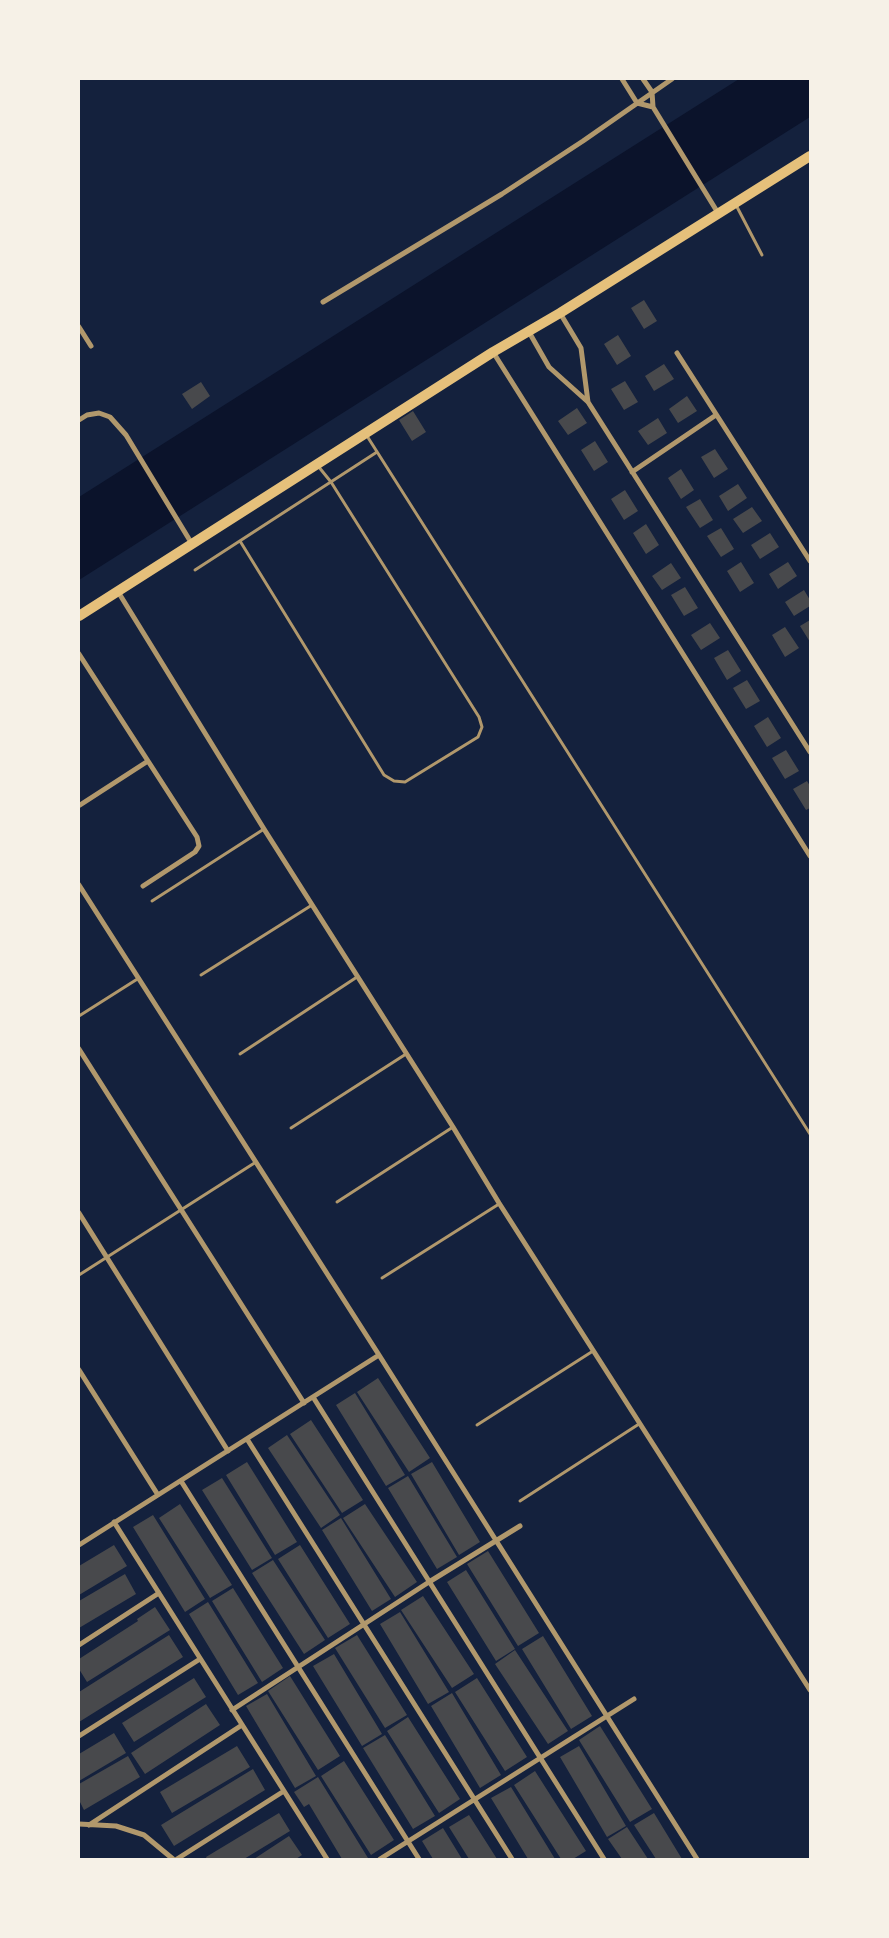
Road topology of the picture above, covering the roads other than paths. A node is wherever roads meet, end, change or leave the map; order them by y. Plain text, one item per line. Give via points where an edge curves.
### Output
1 (622, 79) edge
2 (643, 79) edge
3 (672, 79) edge
4 (652, 92) junction
5 (637, 102) junction
6 (653, 107) junction
7 (810, 156) edge
8 (735, 203) junction
9 (718, 213) junction
10 (762, 255) dead end
11 (323, 302) dead end
12 (560, 313) junction
13 (79, 327) edge
14 (529, 332) junction
15 (91, 346) dead end
16 (492, 352) junction
17 (678, 353) dead end
18 (588, 402) junction
19 (716, 415) junction
20 (79, 420) edge
21 (366, 433) junction
22 (377, 452) junction
23 (318, 465) junction
24 (632, 472) junction
25 (331, 482) junction
26 (240, 541) junction
27 (192, 544) junction
28 (810, 561) edge
29 (195, 570) dead end
30 (117, 590) junction
31 (79, 616) edge
32 (79, 654) edge
33 (810, 752) edge
34 (148, 761) junction
35 (80, 805) dead end
36 (264, 829) junction
37 (810, 856) edge
38 (79, 885) edge
39 (143, 886) dead end
40 (152, 901) dead end
41 (312, 906) junction
42 (201, 976) dead end
43 (357, 977) junction
44 (139, 978) junction
45 (79, 1016) edge
46 (79, 1049) edge
47 (240, 1054) dead end
48 (406, 1054) junction
49 (453, 1127) junction
50 (292, 1128) dead end
51 (810, 1134) edge
52 (256, 1162) junction
53 (337, 1202) dead end
54 (499, 1203) junction
55 (181, 1210) junction
56 (79, 1213) edge
57 (107, 1257) junction
58 (79, 1275) edge
59 (382, 1278) dead end
60 (593, 1351) junction
61 (379, 1355) junction
62 (79, 1370) edge
63 (313, 1397) junction
64 (304, 1403) junction
65 (639, 1424) junction
66 (477, 1425) dead end
67 (246, 1439) junction
68 (228, 1450) junction
69 (181, 1481) junction
70 (158, 1495) junction
71 (520, 1501) dead end
72 (114, 1522) junction
73 (520, 1526) dead end
74 (79, 1537) edge
75 (496, 1541) junction
76 (80, 1544) edge
77 (429, 1582) junction
78 (159, 1593) junction
79 (363, 1624) junction
80 (79, 1646) edge
81 (200, 1659) junction
82 (298, 1666) junction
83 (810, 1690) edge
84 (634, 1699) dead end
85 (232, 1710) junction
86 (607, 1717) junction
87 (242, 1725) junction
88 (79, 1736) edge
89 (540, 1758) junction
90 (284, 1791) junction
91 (474, 1800) junction
92 (79, 1824) edge
93 (89, 1825) junction
94 (408, 1842) junction
95 (324, 1858) edge
96 (175, 1859) edge
97 (380, 1859) edge
98 (419, 1859) edge
99 (512, 1859) edge
100 (604, 1859) edge
101 (697, 1859) edge

1 - 5 street
2 - 4 street
3 - 4 street
4 - 5 street
4 - 6 street
5 - 6 street
5 - 11 street via 502,194
6 - 9 street
7 - 8 main road
8 - 9 main road
8 - 10 lane
9 - 12 main road
12 - 14 main road
12 - 18 street via 581,348
13 - 15 street
14 - 16 main road
14 - 18 street via 550,367
16 - 21 main road
16 - 37 street
17 - 19 street
18 - 24 street
19 - 24 street
19 - 28 street
20 - 27 street via 87,415 110,417 126,435
21 - 22 lane
21 - 23 main road
22 - 25 lane
22 - 51 lane
23 - 25 lane
23 - 27 main road
24 - 33 street
25 - 26 lane
25 - 26 lane via 479,717 482,726 478,736 405,782 394,781 384,775
26 - 29 lane
27 - 30 main road
30 - 31 main road
30 - 36 street
32 - 34 street
34 - 35 street
34 - 39 street via 197,836 200,846
36 - 40 lane
36 - 41 street
38 - 44 street
41 - 42 lane
41 - 43 street
43 - 47 lane
43 - 48 street
44 - 45 lane
44 - 52 street
46 - 55 street
48 - 49 street
48 - 50 lane
49 - 53 lane
49 - 54 street
52 - 55 lane
52 - 61 street
54 - 59 lane
54 - 60 street
55 - 57 lane
55 - 64 street
56 - 57 street
57 - 58 lane
57 - 68 street
60 - 65 street
60 - 66 lane
61 - 63 street
61 - 75 street
62 - 70 street
63 - 64 street
63 - 77 street
64 - 67 street
65 - 71 lane
65 - 83 street
67 - 68 street
67 - 79 street
68 - 69 street
69 - 70 street
69 - 82 street
70 - 72 street
72 - 76 street
72 - 78 street
73 - 75 street
74 - 76 street
75 - 77 street
75 - 86 street
77 - 79 street
77 - 89 street
78 - 80 street
78 - 81 street
79 - 82 street
79 - 91 street
81 - 85 street
81 - 88 street
82 - 85 street
82 - 94 street
84 - 86 street
85 - 87 street
86 - 89 street
86 - 101 street
87 - 90 street
87 - 93 street
89 - 91 street
89 - 100 street
90 - 95 street
90 - 96 street
91 - 94 street
91 - 99 street
92 - 93 street
93 - 96 street via 116,1826 144,1835
94 - 97 street
94 - 98 street

